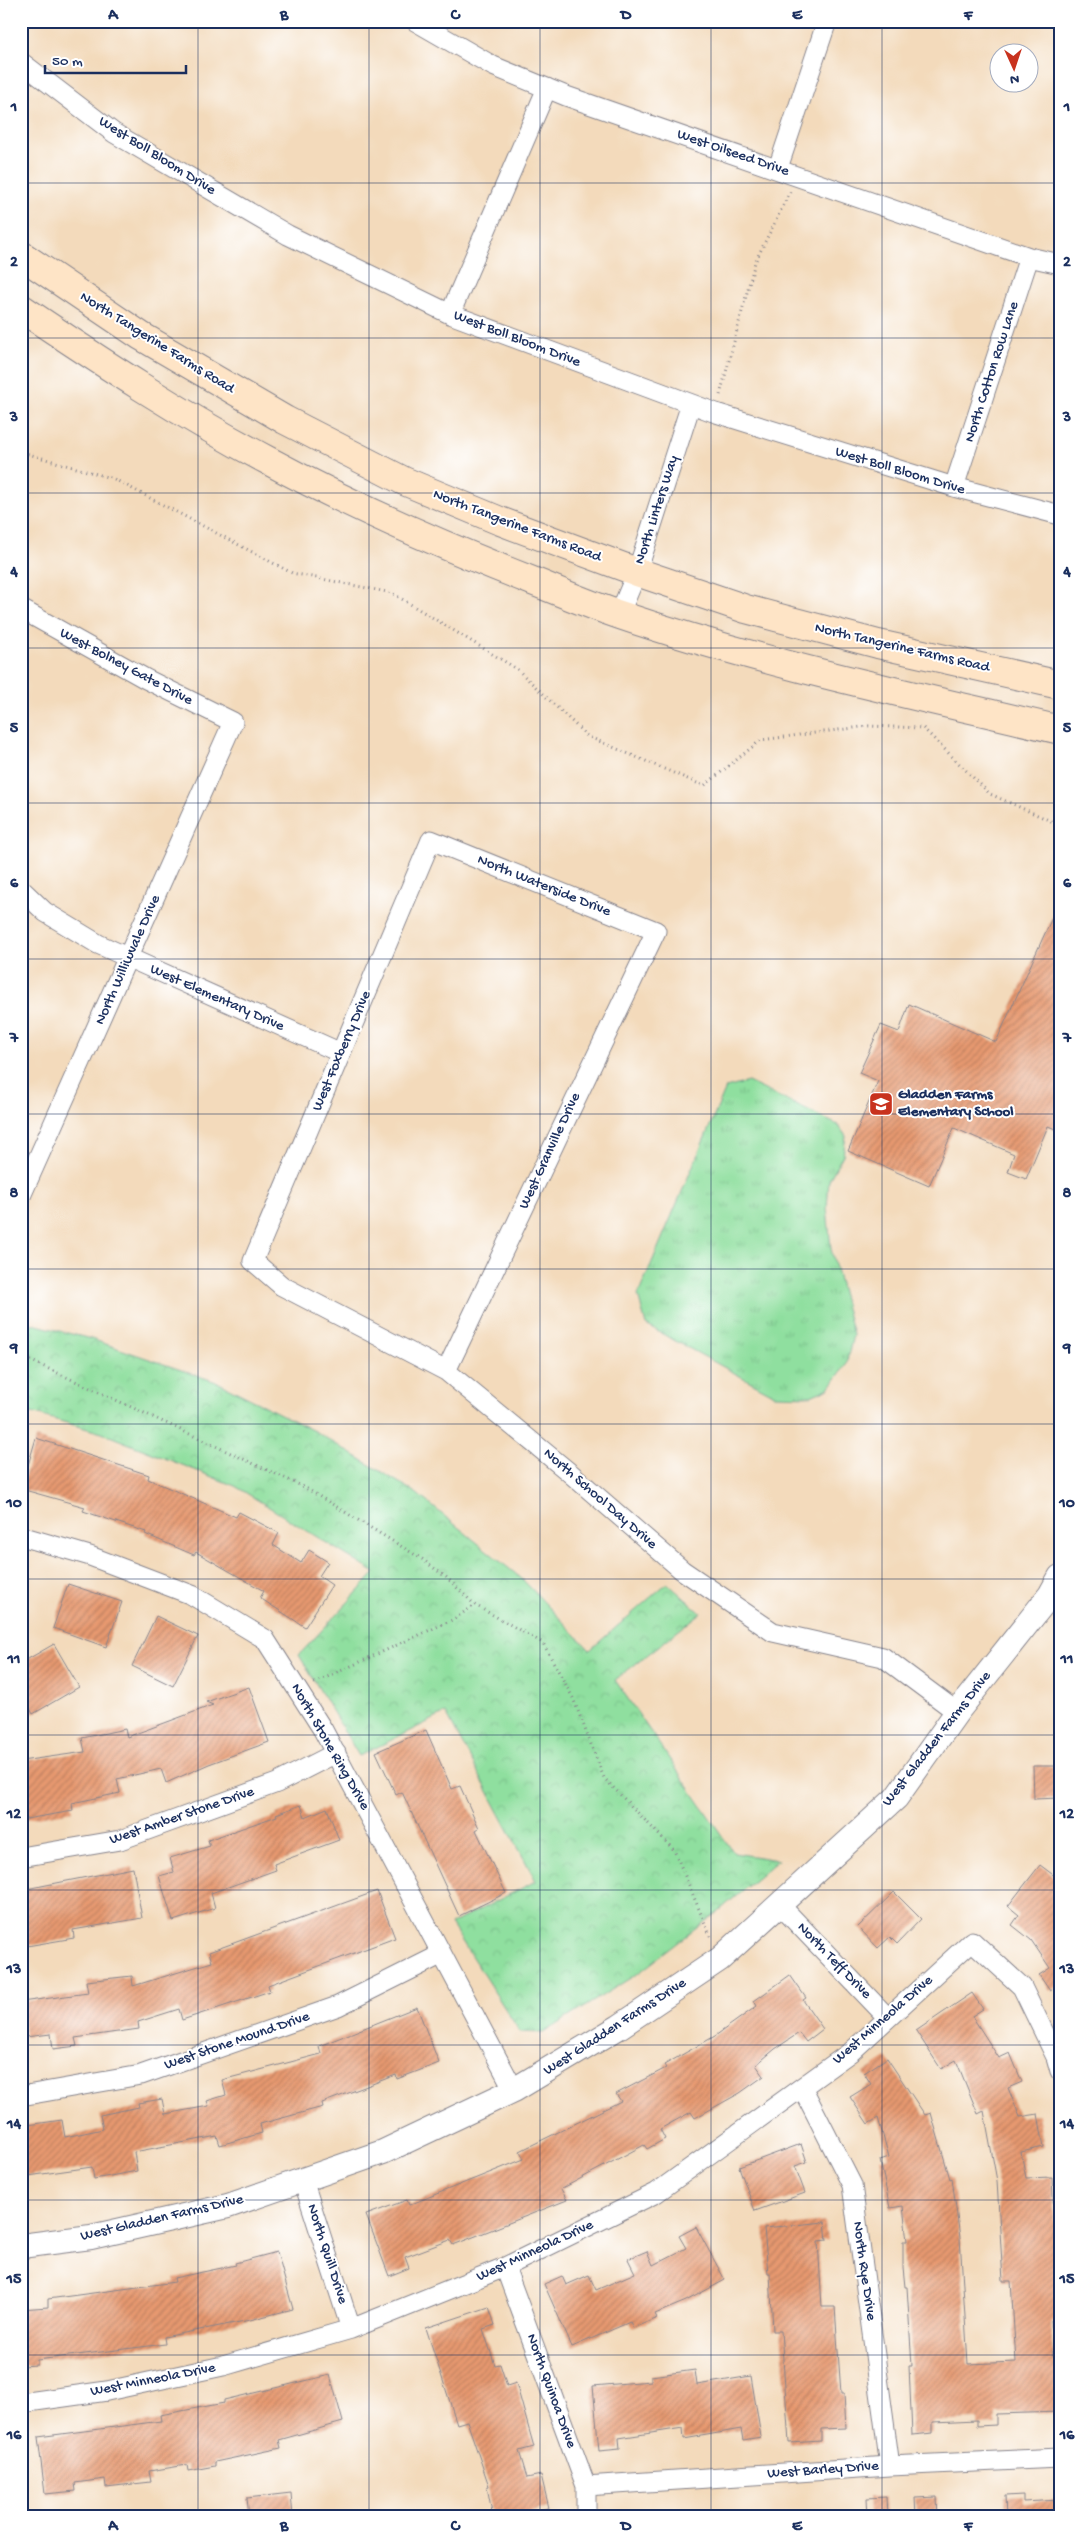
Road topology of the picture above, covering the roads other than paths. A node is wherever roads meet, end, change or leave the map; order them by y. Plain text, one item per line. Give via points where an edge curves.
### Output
1 (414, 21) edge
2 (827, 21) edge
3 (21, 62) edge
4 (547, 88) junction
5 (778, 168) junction
6 (21, 255) edge
7 (1029, 257) junction
8 (1060, 264) edge
9 (21, 308) edge
10 (450, 314) junction
11 (691, 404) junction
12 (954, 487) junction
13 (1060, 514) edge
14 (637, 572) junction
15 (21, 609) edge
16 (619, 615) junction
17 (1060, 685) edge
18 (233, 722) joint
19 (1060, 730) edge
20 (431, 840) joint
21 (21, 889) edge
22 (656, 931) joint
23 (128, 959) junction
24 (341, 1054) junction
25 (21, 1196) edge
26 (253, 1261) joint
27 (446, 1371) junction
28 (22, 1539) edge
29 (1060, 1577) edge
30 (957, 1712) junction
31 (336, 1753) junction
32 (21, 1857) edge
33 (779, 1904) junction
34 (442, 1954) junction
35 (888, 2018) junction
36 (1060, 2071) edge
37 (802, 2087) junction
38 (514, 2090) junction
39 (21, 2096) edge
40 (302, 2180) junction
41 (21, 2246) edge
42 (505, 2267) junction
43 (351, 2329) junction
44 (21, 2403) edge
45 (1060, 2458) edge
46 (890, 2466) junction
47 (586, 2486) junction
48 (586, 2517) edge

1 - 4 street, West Oilseed Drive via 493,66
2 - 5 street
3 - 10 street, West Boll Bloom Drive via 114,133 238,206 288,235
4 - 5 street, West Oilseed Drive
4 - 10 street
5 - 7 street, West Oilseed Drive
6 - 14 main road, North Tangerine Farms Road via 141,336 284,420 404,481
7 - 8 street, West Oilseed Drive
7 - 12 street, North Cotton Row Lane
9 - 16 main road via 117,373 266,460 385,519 488,564
10 - 11 street, West Boll Bloom Drive
11 - 12 street, West Boll Bloom Drive
11 - 14 street, North Linters Way
12 - 13 street, West Boll Bloom Drive
14 - 16 street, North Linters Way
14 - 17 main road, North Tangerine Farms Road via 746,609 878,644
15 - 18 street, West Bolney Gate Drive via 105,657
16 - 19 main road via 740,652
18 - 23 street, North Williwvale Drive
20 - 22 street, North Waterside Drive
20 - 24 street, West Foxberry Drive
21 - 23 street, West Elementary Drive via 45,912
22 - 27 street, West Granville Drive
23 - 24 street, West Elementary Drive
23 - 25 street, North Williwvale Drive
24 - 26 street, West Foxberry Drive
26 - 27 street, North School Day Drive via 282,1286
27 - 30 street, North School Day Drive via 570,1472 682,1570 774,1632 883,1657
28 - 31 street, North Stone Ring Drive via 90,1556 192,1595 265,1639
29 - 30 street, West Gladden Farms Drive via 1050,1595
30 - 33 street, West Gladden Farms Drive via 896,1798
31 - 32 street, West Amber Stone Drive via 277,1783 120,1840
31 - 34 street, North Stone Ring Drive
33 - 35 street, North Teff Drive
33 - 38 street, West Gladden Farms Drive via 720,1958 619,2027
34 - 38 street, North Stone Ring Drive
34 - 39 street, West Stone Mound Drive via 338,2006 141,2075
35 - 36 street, West Minneola Drive via 972,1941 1022,1987
35 - 37 street, West Minneola Drive via 852,2051
37 - 42 street, West Minneola Drive via 656,2193
37 - 46 street, North Rye Drive via 852,2185
38 - 40 street, West Gladden Farms Drive via 383,2152
40 - 41 street, West Gladden Farms Drive via 228,2206 91,2237
40 - 43 street, North Quill Drive
42 - 43 street, West Minneola Drive
42 - 47 street, North Quinoa Drive
43 - 44 street, West Minneola Drive via 223,2366 107,2391
45 - 46 street, West Barley Drive
46 - 47 street, West Barley Drive
47 - 48 street, North Quinoa Drive

